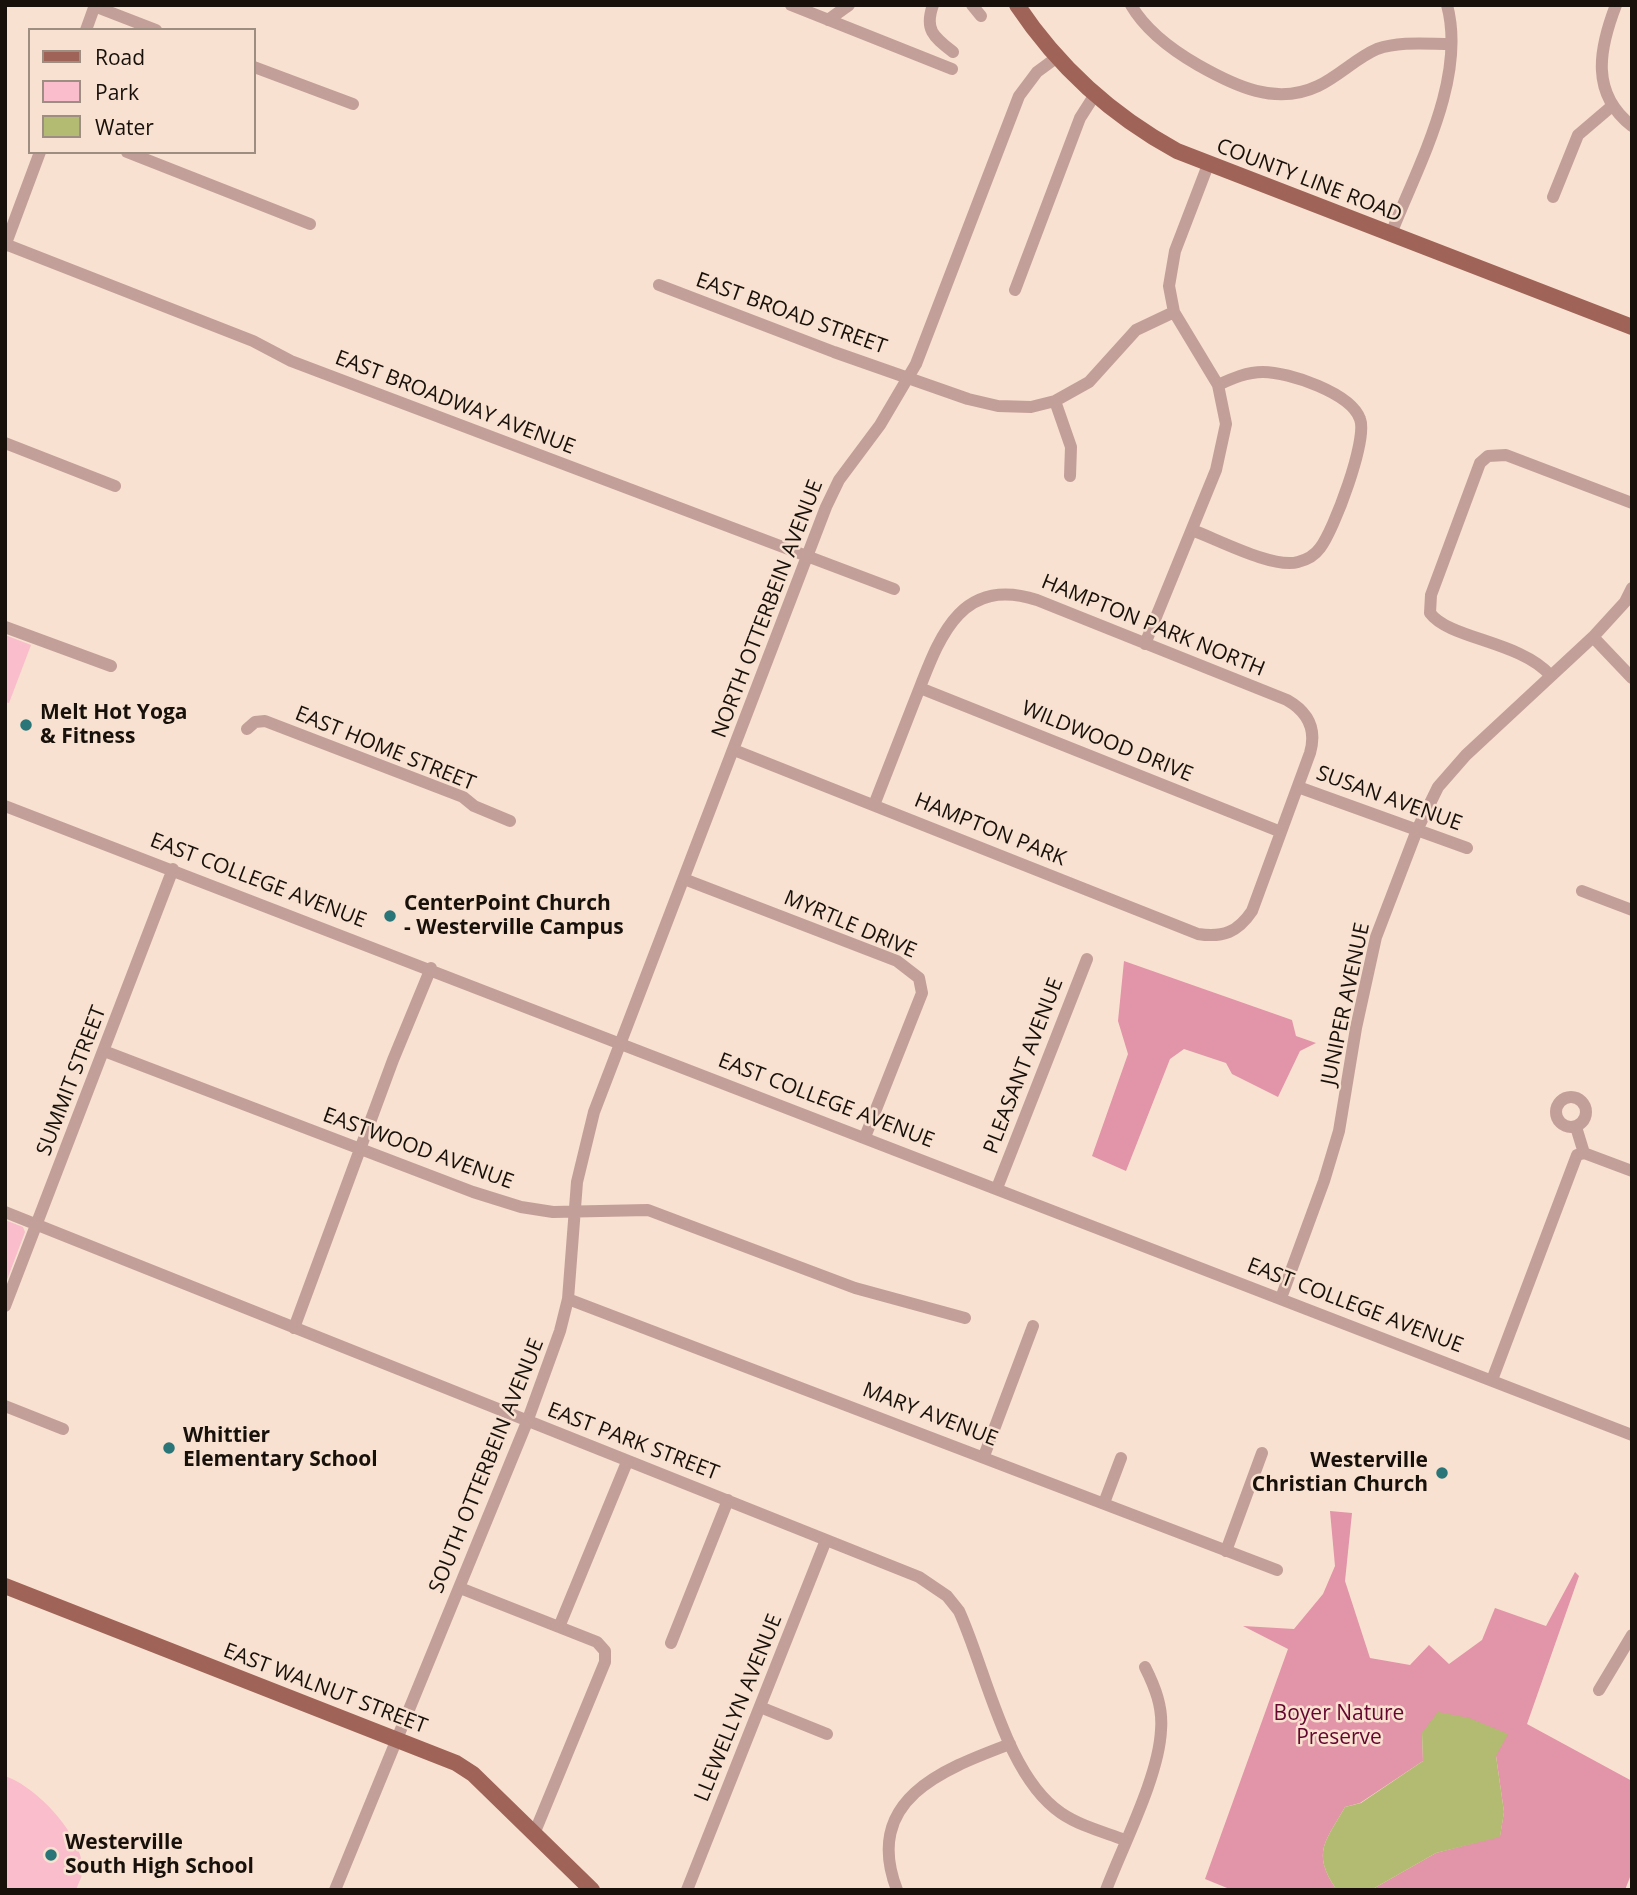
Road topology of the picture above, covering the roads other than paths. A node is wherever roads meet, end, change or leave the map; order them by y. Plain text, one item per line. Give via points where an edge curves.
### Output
1 (791, 5) edge
2 (849, 5) edge
3 (933, 5) edge
4 (1017, 5) edge
5 (1131, 5) edge
6 (1447, 5) edge
7 (1616, 5) edge
8 (94, 6) edge
9 (828, 20) junction
10 (87, 28) edge
11 (151, 28) edge
12 (1451, 44) junction
13 (953, 52) dead end
14 (1056, 58) junction
15 (256, 67) edge
16 (952, 69) dead end
17 (1094, 96) junction
18 (353, 104) dead end
19 (1612, 106) junction
20 (1632, 126) edge
21 (39, 154) edge
22 (132, 154) edge
23 (1208, 165) junction
24 (1553, 197) dead end
25 (310, 224) dead end
26 (1391, 234) junction
27 (6, 245) edge
28 (659, 285) dead end
29 (1015, 290) dead end
30 (1174, 312) junction
31 (1632, 327) edge
32 (909, 378) junction
33 (1218, 385) junction
34 (1055, 401) junction
35 (5, 443) edge
36 (1070, 476) dead end
37 (115, 486) dead end
38 (1632, 503) edge
39 (1192, 530) junction
40 (808, 559) junction
41 (1632, 587) edge
42 (894, 589) dead end
43 (5, 627) edge
44 (1592, 637) junction
45 (1145, 644) junction
46 (111, 666) dead end
47 (1550, 675) junction
48 (1632, 678) edge
49 (920, 688) junction
50 (247, 729) dead end
51 (734, 750) junction
52 (1298, 787) junction
53 (874, 805) junction
54 (5, 806) edge
55 (510, 821) dead end
56 (1417, 830) junction
57 (1281, 832) junction
58 (1466, 848) dead end
59 (173, 869) junction
60 (684, 879) junction
61 (1583, 891) dead end
62 (1632, 910) edge
63 (1087, 959) dead end
64 (431, 968) junction
65 (620, 1042) junction
66 (104, 1051) junction
67 (1576, 1126) dead end
68 (865, 1137) junction
69 (360, 1151) junction
70 (1584, 1153) junction
71 (1632, 1171) edge
72 (997, 1188) junction
73 (5, 1212) edge
74 (575, 1212) junction
75 (36, 1225) junction
76 (1280, 1298) junction
77 (568, 1299) junction
78 (5, 1306) edge
79 (965, 1318) dead end
80 (1033, 1326) dead end
81 (294, 1328) junction
82 (1492, 1380) junction
83 (5, 1406) edge
84 (527, 1422) junction
85 (63, 1429) dead end
86 (1632, 1435) edge
87 (1262, 1453) dead end
88 (984, 1456) junction
89 (1121, 1458) dead end
90 (627, 1462) junction
91 (728, 1500) junction
92 (1104, 1503) junction
93 (827, 1540) junction
94 (1226, 1551) junction
95 (1277, 1570) dead end
96 (5, 1586) edge
97 (460, 1588) junction
98 (559, 1627) junction
99 (1632, 1635) edge
100 (671, 1643) dead end
101 (1145, 1667) dead end
102 (1599, 1690) dead end
103 (760, 1707) junction
104 (827, 1734) dead end
105 (397, 1740) junction
106 (1010, 1744) junction
107 (534, 1834) junction
108 (1125, 1840) junction
109 (335, 1890) edge
110 (593, 1890) edge
111 (687, 1890) edge
112 (897, 1890) edge
113 (1105, 1890) edge

1 - 9 street
2 - 9 street
3 - 13 street via 928,19 931,34
4 - 14 main road, COUNTY LINE ROAD
5 - 12 street via 1143,24 1191,61 1245,88 1280,95 1319,86 1390,45
6 - 12 street
7 - 19 street via 1600,58
8 - 10 street
8 - 11 street
9 - 16 street
12 - 26 street via 1440,108
14 - 17 main road, COUNTY LINE ROAD
14 - 32 street, NORTH OTTERBEIN AVENUE via 1027,83 1013,106
15 - 18 street
17 - 23 main road, COUNTY LINE ROAD via 1132,125
17 - 29 street via 1080,118
19 - 20 street
19 - 24 street via 1578,135
21 - 27 street
22 - 25 street
23 - 26 main road, COUNTY LINE ROAD
23 - 30 street via 1171,263
26 - 31 main road, COUNTY LINE ROAD
27 - 40 street, EAST BROADWAY AVENUE via 253,341 291,361
28 - 32 street, EAST BROAD STREET
30 - 33 street
30 - 34 street, EAST BROAD STREET via 1136,330 1090,382
32 - 34 street, EAST BROAD STREET via 998,407
32 - 40 street, NORTH OTTERBEIN AVENUE via 839,480
33 - 39 street via 1226,424 1216,470
33 - 39 street via 1248,373 1292,377 1346,400 1360,416 1363,438 1326,538 1308,558 1289,564
34 - 36 street via 1071,447
35 - 37 street
38 - 47 street via 1506,456 1488,456 1476,473 1431,595 1430,613 1444,624 1513,649
39 - 45 street
40 - 42 street, EAST BROADWAY AVENUE
40 - 51 street, NORTH OTTERBEIN AVENUE
41 - 44 street, JUNIPER AVENUE via 1625,602
43 - 46 street
44 - 47 street, JUNIPER AVENUE
44 - 48 street
45 - 49 street, HAMPTON PARK NORTH via 1026,596 993,596 967,606 944,631
45 - 52 street, HAMPTON PARK NORTH via 1287,700 1303,711 1312,727 1312,748
47 - 56 street, JUNIPER AVENUE via 1438,787
49 - 53 street
49 - 57 street, WILDWOOD DRIVE
50 - 55 street, EAST HOME STREET via 265,721 463,797
51 - 53 street, HAMPTON PARK
51 - 60 street, NORTH OTTERBEIN AVENUE
52 - 56 street, SUSAN AVENUE
52 - 57 street
53 - 57 street, HAMPTON PARK via 1198,934 1216,937 1234,931 1252,911
54 - 59 street, EAST COLLEGE AVENUE
56 - 58 street, SUSAN AVENUE
56 - 76 street, JUNIPER AVENUE via 1376,937 1328,1169
59 - 64 street, EAST COLLEGE AVENUE
59 - 66 street, SUMMIT STREET
60 - 65 street, NORTH OTTERBEIN AVENUE
60 - 68 street, MYRTLE DRIVE via 897,961 919,978 922,993
61 - 62 street
63 - 72 street, PLEASANT AVENUE
64 - 65 street, EAST COLLEGE AVENUE
64 - 69 street
65 - 68 street, EAST COLLEGE AVENUE
65 - 74 street, SOUTH OTTERBEIN AVENUE via 585,1145
66 - 69 street, EASTWOOD AVENUE
66 - 75 street, SUMMIT STREET
67 - 70 street
68 - 72 street, EAST COLLEGE AVENUE
69 - 74 street, EASTWOOD AVENUE via 521,1207
69 - 81 street
70 - 71 street
70 - 82 street via 1577,1155
72 - 76 street, EAST COLLEGE AVENUE
73 - 75 street, EAST PARK STREET
74 - 77 street, SOUTH OTTERBEIN AVENUE
74 - 79 street, EASTWOOD AVENUE via 648,1210 665,1214 855,1288
75 - 78 street, SUMMIT STREET
75 - 81 street, EAST PARK STREET
76 - 82 street, EAST COLLEGE AVENUE
77 - 84 street, SOUTH OTTERBEIN AVENUE
77 - 88 street, MARY AVENUE
80 - 88 street
81 - 84 street, EAST PARK STREET
82 - 86 street, EAST COLLEGE AVENUE
83 - 85 street
84 - 90 street, EAST PARK STREET
84 - 97 street, SOUTH OTTERBEIN AVENUE
87 - 94 street
88 - 92 street, MARY AVENUE
89 - 92 street
90 - 91 street, EAST PARK STREET
90 - 98 street
91 - 93 street, EAST PARK STREET
91 - 100 street
92 - 94 street, MARY AVENUE
93 - 103 street, LLEWELLYN AVENUE
93 - 106 street, EAST PARK STREET via 919,1577 947,1595 967,1629
94 - 95 street, MARY AVENUE
96 - 105 main road, EAST WALNUT STREET
97 - 98 street
97 - 105 street, SOUTH OTTERBEIN AVENUE
98 - 107 street via 597,1642 605,1651 605,1662
99 - 102 street
101 - 108 street via 1160,1705 1161,1729 1158,1754
103 - 104 street
103 - 111 street, LLEWELLYN AVENUE
105 - 107 main road, EAST WALNUT STREET via 449,1759 473,1774
105 - 109 street, SOUTH OTTERBEIN AVENUE
106 - 108 street, EAST PARK STREET via 1030,1784 1049,1804 1073,1820
106 - 112 street via 956,1765 914,1790 892,1834 891,1866
107 - 110 main road, EAST WALNUT STREET
108 - 113 street

